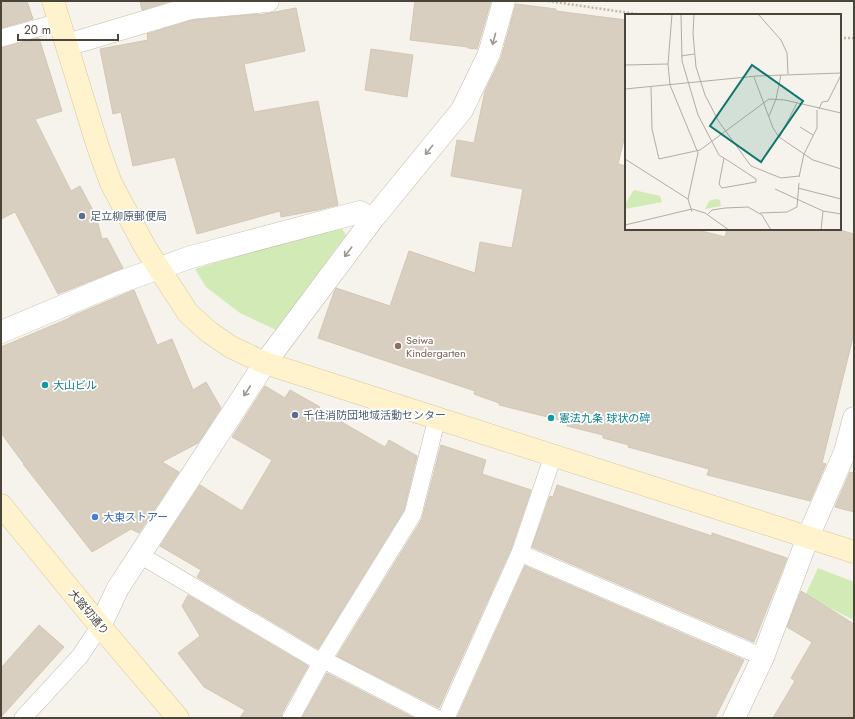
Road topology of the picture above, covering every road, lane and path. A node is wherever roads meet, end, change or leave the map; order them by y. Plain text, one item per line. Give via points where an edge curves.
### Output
1 (53, 1) edge
2 (268, 1) edge
3 (504, 1) edge
4 (548, 1) edge
5 (636, 14) edge
6 (60, 22) junction
7 (1, 38) edge
8 (841, 38) edge
9 (854, 38) edge
10 (67, 45) junction
11 (372, 220) junction
12 (158, 268) junction
13 (1, 332) edge
14 (265, 363) junction
15 (437, 418) junction
16 (854, 418) edge
17 (553, 456) junction
18 (1, 505) edge
19 (808, 537) junction
20 (854, 552) edge
21 (520, 553) junction
22 (140, 555) junction
23 (100, 626) junction
24 (763, 657) junction
25 (322, 661) junction
26 (23, 718) edge
27 (178, 718) edge
28 (291, 718) edge
29 (436, 718) edge
30 (446, 718) edge
31 (734, 718) edge

1 - 6 street
2 - 10 street via 190,8
3 -> 11 street via 490,54 462,110
4 - 5 path
6 - 7 lane
6 - 10 street
8 - 9 path
10 - 12 street via 111,183
11 - 12 street via 360,212
11 -> 14 street
12 - 13 street
12 - 14 street via 188,313 209,332 231,347
14 - 15 street
14 -> 22 street
15 - 17 street
15 - 25 lane via 413,514
16 - 19 street via 845,452
17 - 19 street
17 - 21 lane
18 - 23 street, 大踏切通り
19 - 20 street
19 - 24 street
21 - 24 lane
21 - 30 lane
22 - 23 street via 118,588
22 - 25 lane
23 - 26 lane via 80,656
23 - 27 street, 大踏切通り
24 - 31 street
25 - 28 lane
25 - 29 lane

